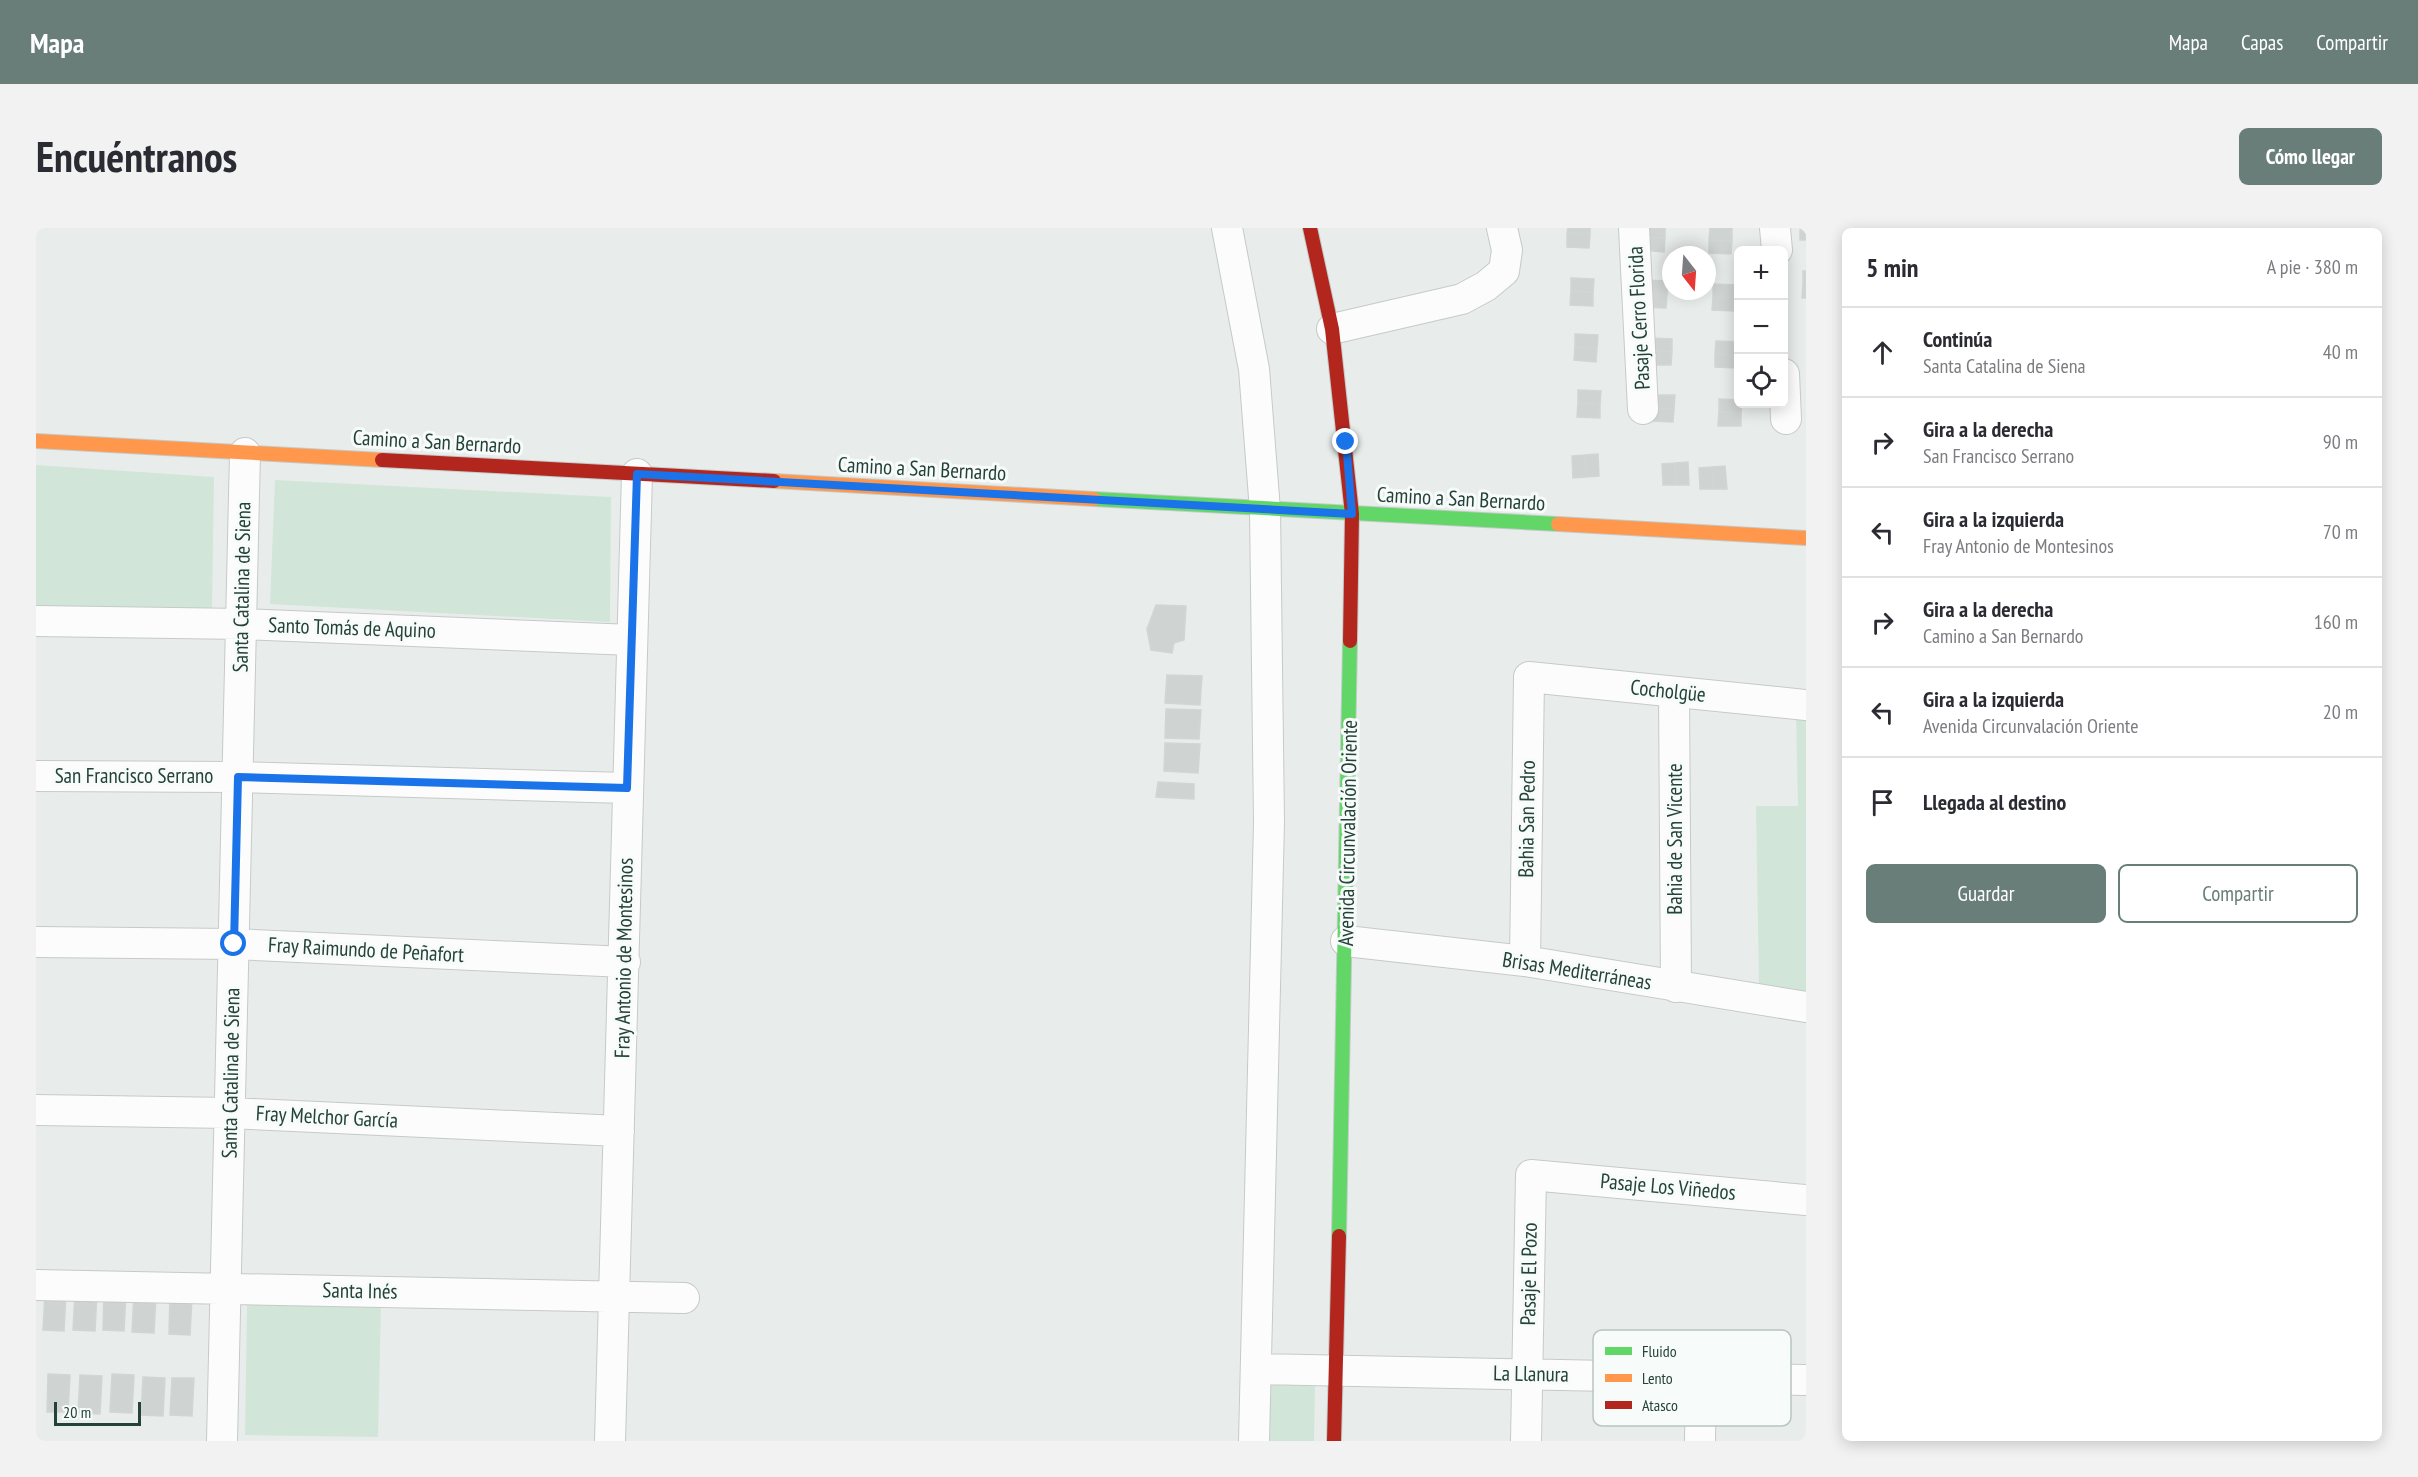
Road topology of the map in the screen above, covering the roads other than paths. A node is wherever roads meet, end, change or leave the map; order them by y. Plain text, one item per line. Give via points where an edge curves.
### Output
1 (1227, 228) edge
2 (1310, 228) edge
3 (1502, 228) edge
4 (1634, 228) edge
5 (1776, 228) edge
6 (1777, 246) edge
7 (1332, 329) junction
8 (1786, 408) edge
9 (1643, 409) dead end
10 (1786, 419) dead end
11 (36, 441) edge
12 (245, 453) junction
13 (637, 474) junction
14 (1265, 510) junction
15 (1352, 514) junction
16 (1806, 538) edge
17 (36, 621) edge
18 (242, 624) junction
19 (632, 640) junction
20 (1529, 677) joint
21 (1674, 692) junction
22 (1806, 705) edge
23 (36, 776) edge
24 (238, 777) junction
25 (627, 788) junction
26 (1346, 941) junction
27 (36, 942) edge
28 (234, 944) junction
29 (1525, 961) junction
30 (625, 962) junction
31 (1676, 987) junction
32 (1806, 1007) edge
33 (36, 1110) edge
34 (230, 1113) junction
35 (619, 1131) junction
36 (1531, 1175) joint
37 (1806, 1200) edge
38 (36, 1285) edge
39 (226, 1288) junction
40 (615, 1296) junction
41 (684, 1298) dead end
42 (1256, 1369) junction
43 (1335, 1371) junction
44 (1527, 1374) junction
45 (1593, 1376) edge
46 (1791, 1380) edge
47 (1806, 1380) edge
48 (222, 1441) edge
49 (610, 1441) edge
50 (1254, 1441) edge
51 (1334, 1441) edge
52 (1526, 1441) edge

1 - 14 street via 1254,369
2 - 7 street, Avenida Circunvalación Oriente
3 - 7 street via 1507,250 1504,271 1486,286 1462,299
4 - 9 street, Pasaje Cerro Florida
5 - 6 street
7 - 15 street, Avenida Circunvalación Oriente
8 - 10 street
11 - 12 street, Camino a San Bernardo
12 - 13 street, Camino a San Bernardo
12 - 18 street, Santa Catalina de Siena
13 - 14 street, Camino a San Bernardo
13 - 19 street, Fray Antonio de Montesinos
14 - 15 street, Camino a San Bernardo
14 - 42 street via 1269,822
15 - 16 street, Camino a San Bernardo
15 - 26 street, Avenida Circunvalación Oriente
17 - 18 street, Santo Tomás de Aquino
18 - 19 street, Santo Tomás de Aquino
18 - 24 street, Santa Catalina de Siena
19 - 25 street, Fray Antonio de Montesinos
20 - 21 street, Cocholgüe
20 - 29 street, Bahia San Pedro
21 - 22 street, Cocholgüe
21 - 31 street, Bahia de San Vicente
23 - 24 street, San Francisco Serrano
24 - 25 street, San Francisco Serrano
24 - 28 street, Santa Catalina de Siena
25 - 30 street, Fray Antonio de Montesinos
26 - 29 street, Brisas Mediterráneas
26 - 43 street, Avenida Circunvalación Oriente
27 - 28 street, Fray Raimundo de Peñafort
28 - 30 street, Fray Raimundo de Peñafort
28 - 34 street, Santa Catalina de Siena
29 - 31 street, Brisas Mediterráneas
30 - 35 street, Fray Antonio de Montesinos
31 - 32 street, Brisas Mediterráneas
33 - 34 street, Fray Melchor García
34 - 35 street, Fray Melchor García
34 - 39 street, Santa Catalina de Siena
35 - 40 street, Fray Antonio de Montesinos
36 - 37 street, Pasaje Los Viñedos
36 - 44 street, Pasaje El Pozo
38 - 39 street, Santa Inés
39 - 40 street, Santa Inés
39 - 48 street, Santa Catalina de Siena
40 - 41 street, Santa Inés
40 - 49 street, Fray Antonio de Montesinos
42 - 43 street, La Llanura
42 - 50 street
43 - 44 street, La Llanura
43 - 51 street, Avenida Circunvalación Oriente
44 - 45 street, La Llanura
44 - 52 street, Pasaje El Pozo
46 - 47 street, La Llanura

